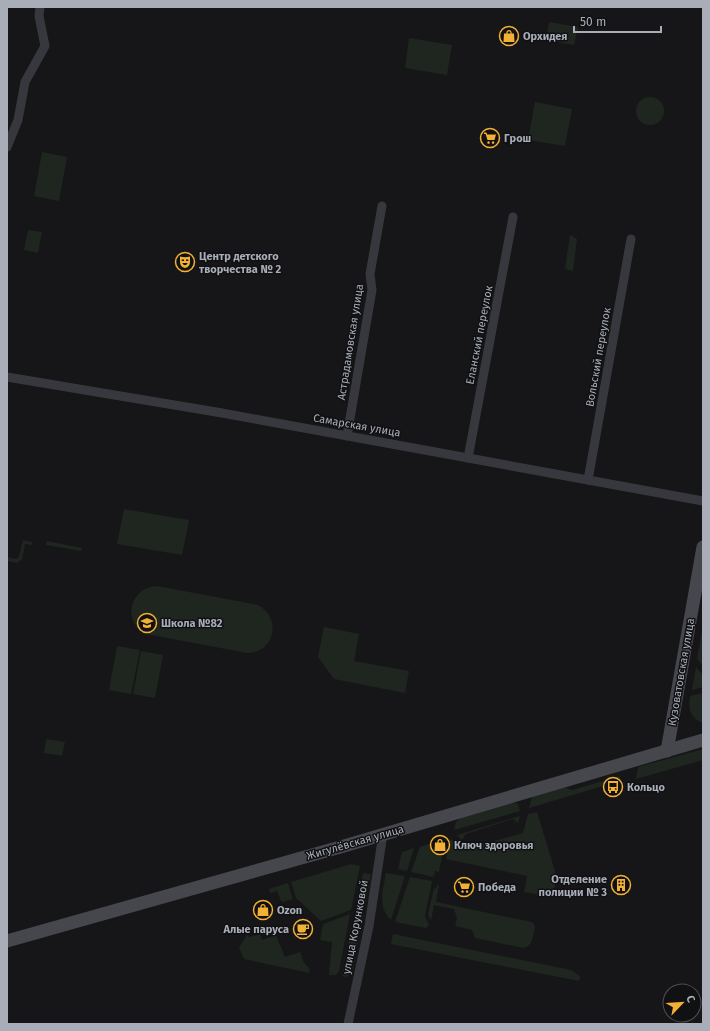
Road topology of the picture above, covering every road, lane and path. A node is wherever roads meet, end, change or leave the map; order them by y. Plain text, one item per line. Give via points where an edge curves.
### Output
1 (40, 7) edge
2 (7, 147) edge
3 (382, 206) dead end
4 (513, 217) dead end
5 (631, 239) dead end
6 (7, 377) edge
7 (347, 436) junction
8 (468, 458) junction
9 (588, 480) junction
10 (703, 501) edge
11 (703, 546) edge
12 (699, 595) edge
13 (703, 740) edge
14 (667, 751) junction
15 (383, 834) junction
16 (7, 941) edge
17 (348, 1024) edge

1 - 2 street via 38,16 45,46 25,82 18,120
3 - 7 street, Астрадамовская улица via 370,274 372,290
4 - 8 street, Еланский переулок
5 - 9 street, Вольский переулок
6 - 7 street, Самарская улица
7 - 8 street, Самарская улица
8 - 9 street, Самарская улица
9 - 10 street, Самарская улица
11 - 12 street, Кузоватовская улица
12 - 14 street, Кузоватовская улица
13 - 14 street, Жигулёвская улица
14 - 15 street, Жигулёвская улица
15 - 16 street, Жигулёвская улица
15 - 17 street, улица Корунковой via 369,926

